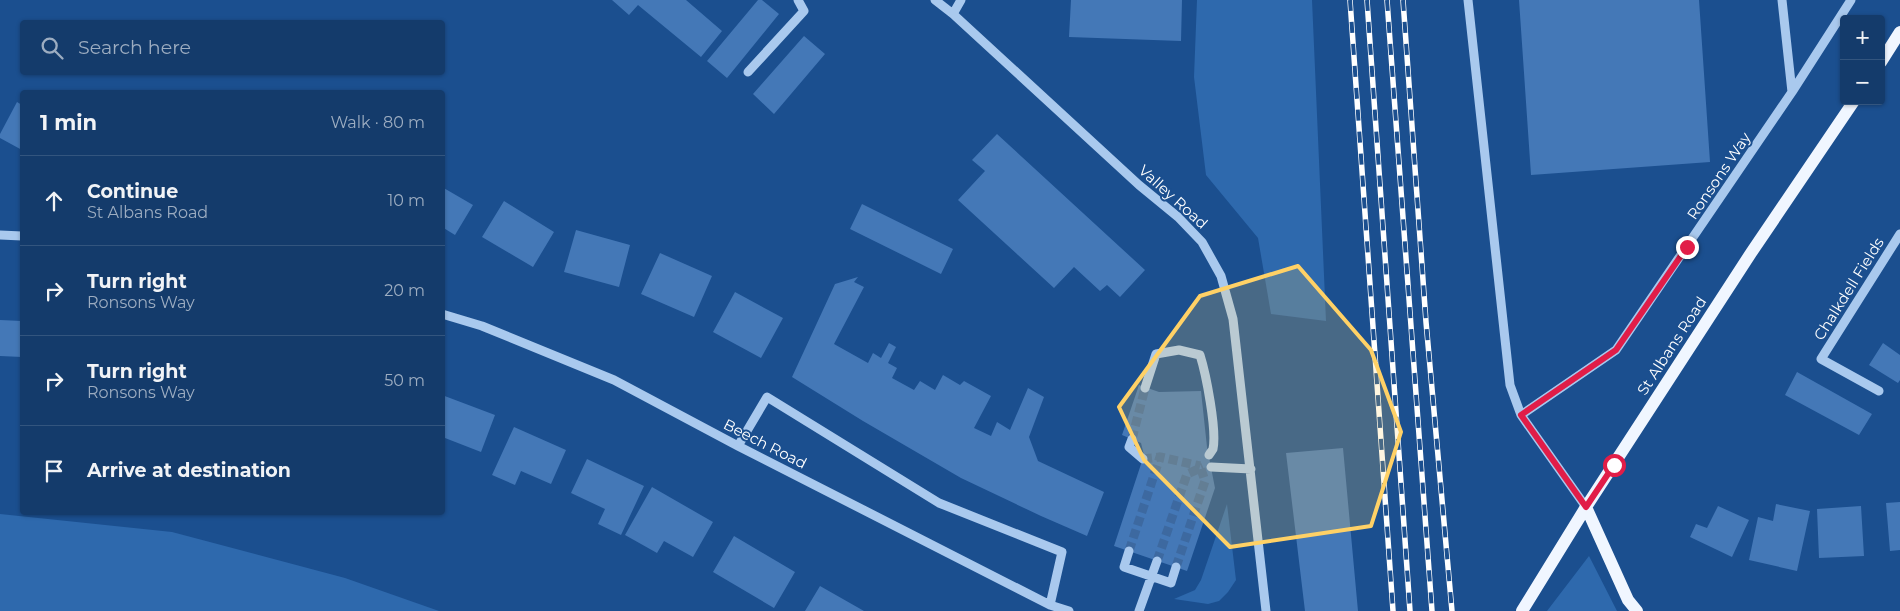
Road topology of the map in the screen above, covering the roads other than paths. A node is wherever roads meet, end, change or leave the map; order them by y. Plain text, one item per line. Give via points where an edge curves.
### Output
1 (798, 0) edge
2 (935, 0) edge
3 (961, 0) edge
4 (1468, 0) edge
5 (1782, 0) edge
6 (1850, 0) edge
7 (953, 14) junction
8 (1900, 32) edge
9 (1882, 60) edge
10 (748, 72) dead end
11 (1792, 92) junction
12 (1851, 105) edge
13 (1900, 234) edge
14 (0, 235) edge
15 (20, 236) edge
16 (445, 315) edge
17 (1146, 388) tunnel mouth
18 (1879, 392) dead end
19 (1521, 415) junction
20 (1132, 440) tunnel mouth
21 (738, 446) junction
22 (1209, 455) dead end
23 (1143, 459) dead end
24 (1211, 467) tunnel mouth
25 (1251, 470) junction
26 (1586, 507) junction
27 (1129, 551) tunnel mouth
28 (1157, 561) tunnel mouth
29 (1176, 567) tunnel mouth
30 (1152, 577) junction
31 (1050, 605) junction
32 (1068, 611) edge
33 (1139, 611) edge
34 (1266, 611) edge
35 (1522, 611) edge
36 (1637, 611) edge

1 - 10 street via 804,11
2 - 7 street, Valley Road
3 - 7 street
4 - 19 street via 1510,385
5 - 11 street
6 - 11 street, Ronsons Way
7 - 25 street, Valley Road via 1202,242 1221,276 1233,319
8 - 9 main road
11 - 19 street, Ronsons Way via 1616,350
12 - 26 main road, St Albans Road
13 - 18 street, Chalkdell Fields via 1821,359
14 - 15 street
16 - 21 street, Beech Road via 482,326 614,380
17 - 22 street via 1156,354 1179,350 1200,355 1212,428 1213,450
19 - 26 street
20 - 23 street via 1130,447
21 - 31 street, Beech Road
21 - 31 street via 767,397 939,502 1062,552
24 - 25 street
25 - 34 street, Valley Road
26 - 35 main road, St Albans Road
26 - 36 main road via 1628,600
27 - 30 street via 1124,566
28 - 30 street
29 - 30 street via 1171,583
30 - 33 street
31 - 32 street, Beech Road

